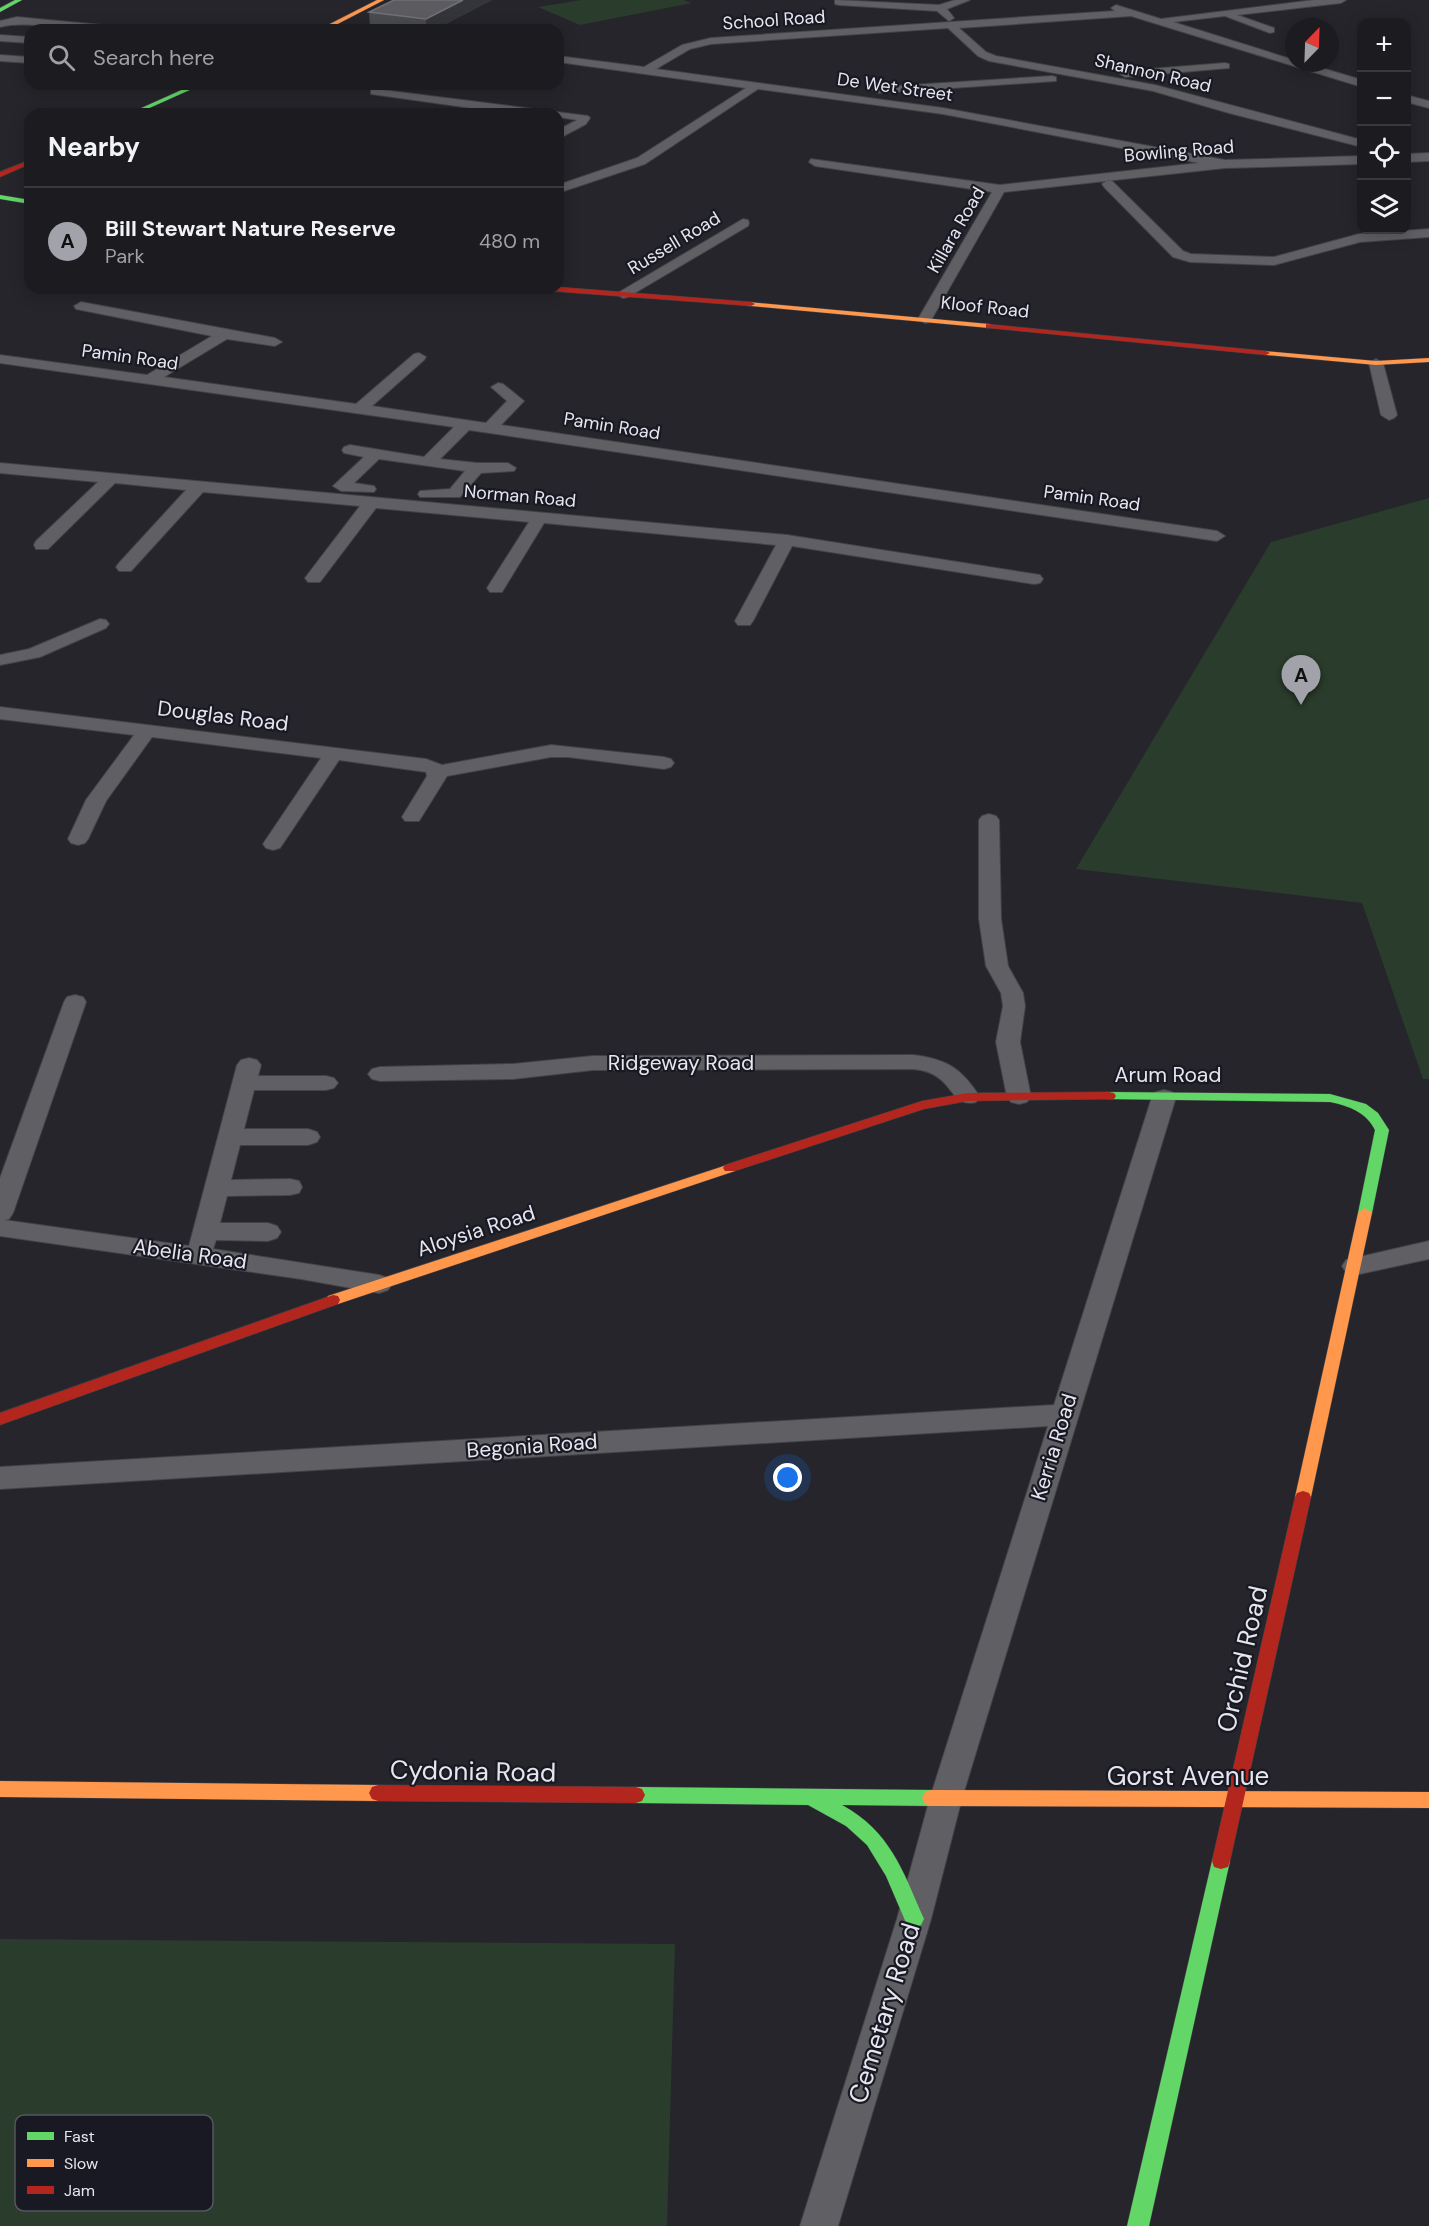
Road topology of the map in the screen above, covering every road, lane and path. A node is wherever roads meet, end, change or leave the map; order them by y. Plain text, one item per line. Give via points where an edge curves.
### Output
1 (19, 0) edge
2 (381, 0) edge
3 (393, 0) edge
4 (965, 0) edge
5 (1341, 0) edge
6 (839, 2) dead end
7 (1100, 3) dead end
8 (1230, 3) dead end
9 (940, 8) junction
10 (1118, 8) junction
11 (0, 10) edge
12 (1247, 10) junction
13 (1131, 13) junction
14 (1222, 13) junction
15 (1092, 15) junction
16 (1157, 21) junction
17 (0, 24) edge
18 (59, 24) edge
19 (340, 24) edge
20 (343, 24) edge
21 (954, 24) junction
22 (1270, 30) dead end
23 (0, 38) edge
24 (24, 40) edge
25 (0, 57) edge
26 (24, 59) edge
27 (564, 60) edge
28 (1285, 60) edge
29 (1225, 66) dead end
30 (1350, 66) dead end
31 (1339, 67) edge
32 (645, 71) junction
33 (1323, 72) edge
34 (1094, 76) junction
35 (1108, 79) junction
36 (1357, 82) edge
37 (756, 86) junction
38 (186, 90) edge
39 (199, 90) edge
40 (879, 90) dead end
41 (375, 92) dead end
42 (1411, 99) edge
43 (1429, 105) edge
44 (146, 108) edge
45 (159, 108) edge
46 (485, 108) edge
47 (564, 115) edge
48 (564, 132) edge
49 (1357, 143) edge
50 (1429, 157) edge
51 (1411, 158) edge
52 (1357, 160) edge
53 (815, 162) dead end
54 (1225, 164) junction
55 (24, 165) edge
56 (24, 168) edge
57 (3, 177) edge
58 (1108, 184) dead end
59 (564, 187) edge
60 (1000, 189) junction
61 (4, 198) edge
62 (24, 201) edge
63 (743, 223) dead end
64 (1429, 233) edge
65 (564, 290) edge
66 (623, 294) junction
67 (81, 306) dead end
68 (925, 319) junction
69 (225, 334) junction
70 (275, 342) dead end
71 (419, 357) dead end
72 (0, 359) edge
73 (1429, 360) edge
74 (1376, 363) junction
75 (150, 379) junction
76 (498, 387) dead end
77 (360, 408) junction
78 (1389, 416) dead end
79 (466, 424) junction
80 (490, 428) junction
81 (350, 450) dead end
82 (376, 454) junction
83 (428, 462) junction
84 (0, 468) edge
85 (477, 468) junction
86 (508, 468) dead end
87 (111, 478) junction
88 (315, 483) dead end
89 (199, 486) junction
90 (341, 486) junction
91 (426, 494) dead end
92 (370, 495) junction
93 (540, 517) junction
94 (1217, 536) dead end
95 (787, 540) junction
96 (42, 545) dead end
97 (125, 567) dead end
98 (314, 578) dead end
99 (1034, 579) dead end
100 (496, 588) dead end
101 (744, 621) dead end
102 (100, 624) dead end
103 (0, 660) edge
104 (0, 713) edge
105 (147, 731) junction
106 (334, 753) junction
107 (664, 763) dead end
108 (437, 772) junction
109 (412, 817) dead end
110 (989, 820) dead end
111 (78, 839) dead end
112 (273, 844) dead end
113 (75, 1002) dead end
114 (380, 1074) dead end
115 (326, 1083) dead end
116 (968, 1097) junction
117 (1019, 1097) junction
118 (1164, 1097) junction
119 (1365, 1108) joint
120 (232, 1137) junction
121 (308, 1137) dead end
122 (290, 1187) dead end
123 (217, 1188) junction
124 (0, 1213) edge
125 (0, 1228) edge
126 (268, 1232) dead end
127 (202, 1243) junction
128 (1429, 1250) edge
129 (1355, 1266) junction
130 (379, 1284) junction
131 (1064, 1415) junction
132 (0, 1419) edge
133 (0, 1478) edge
134 (0, 1790) edge
135 (810, 1797) junction
136 (946, 1798) junction
137 (1429, 1800) edge
138 (1234, 1802) junction
139 (914, 1919) junction
140 (819, 2226) edge
141 (1138, 2226) edge

1 - 11 main road
2 - 19 main road
3 - 20 main road
4 - 9 street
5 - 12 street
6 - 9 street
7 - 10 street
8 - 12 street
9 - 21 street, Shannon Road
10 - 13 street
10 - 15 street, School Road
12 - 14 street
13 - 15 street, School Road
13 - 16 street
14 - 16 street
14 - 22 street
15 - 21 street, School Road
16 - 28 street
17 - 18 street via 16,20
21 - 32 street, School Road via 705,42 686,47
21 - 34 street, Shannon Road via 988,58
23 - 24 street
25 - 26 street
27 - 32 street, De Wet Street
29 - 35 street
30 - 31 street
32 - 37 street, De Wet Street
33 - 36 street
34 - 35 street, Shannon Road
34 - 40 street
35 - 49 street, Shannon Road via 1155,88
37 - 54 street, De Wet Street via 943,111
37 - 59 street via 640,161
38 - 44 main road
39 - 45 main road
41 - 46 street
42 - 43 street
47 - 48 street via 584,118
50 - 51 street
52 - 54 street, Bowling Road
53 - 60 street, Bowling Road
54 - 60 street, Bowling Road
55 - 57 main road
56 - 57 main road
57 - 61 main road
58 - 64 street via 1178,254 1190,258 1274,261 1359,238
60 - 68 street, Killara Road
61 - 62 main road
63 - 66 street, Russell Road
65 - 66 main road, Kloof Road
66 - 68 main road, Kloof Road
67 - 69 street
68 - 74 main road, Kloof Road
69 - 70 street
69 - 75 street
71 - 77 street
72 - 75 street, Pamin Road
73 - 74 main road, Kloof Road
74 - 78 street
75 - 77 street, Pamin Road
76 - 80 street via 516,401
77 - 79 street, Pamin Road
79 - 80 street, Pamin Road
79 - 83 street
80 - 94 street, Pamin Road
81 - 82 street
82 - 83 street
82 - 90 street
83 - 85 street
84 - 87 street, Norman Road
85 - 86 street
85 - 91 street via 454,494
87 - 89 street, Norman Road
87 - 96 street
88 - 90 street
89 - 92 street, Norman Road
89 - 97 street
90 - 92 street
92 - 93 street, Norman Road
92 - 98 street
93 - 95 street, Norman Road
93 - 100 street
95 - 99 street, Norman Road
95 - 101 street
102 - 103 street via 34,653
104 - 105 street, Douglas Road
105 - 106 street, Douglas Road
105 - 111 street via 96,800
106 - 108 street, Douglas Road via 426,765
106 - 112 street
107 - 108 street, Douglas Road via 551,751
108 - 109 street
110 - 117 street via 990,918 997,966 1014,1005 1008,1042
113 - 124 street
114 - 116 street, Ridgeway Road via 502,1074 593,1064 913,1062 952,1074
115 - 120 street via 247,1074
116 - 117 main road, Arum Road
116 - 130 main road, Aloysia Road via 922,1105
117 - 118 main road, Arum Road
118 - 119 main road, Arum Road via 1330,1098
118 - 131 street, Kerria Road
119 - 129 main road, Orchid Road via 1382,1130
120 - 121 street
120 - 123 street
122 - 123 street
123 - 127 street
125 - 127 street, Abelia Road
126 - 127 street
127 - 130 street, Abelia Road via 301,1270
128 - 129 street
129 - 138 main road, Orchid Road
130 - 132 main road, Aloysia Road
131 - 133 street, Begonia Road
131 - 136 street, Kerria Road
134 - 135 main road, Cydonia Road
135 - 136 main road, Cydonia Road
135 - 139 main road via 847,1817 871,1837
136 - 138 main road, Gorst Avenue
136 - 139 street, Cemetary Road
137 - 138 main road, Gorst Avenue
138 - 141 main road, Orchid Road
139 - 140 street, Cemetary Road

